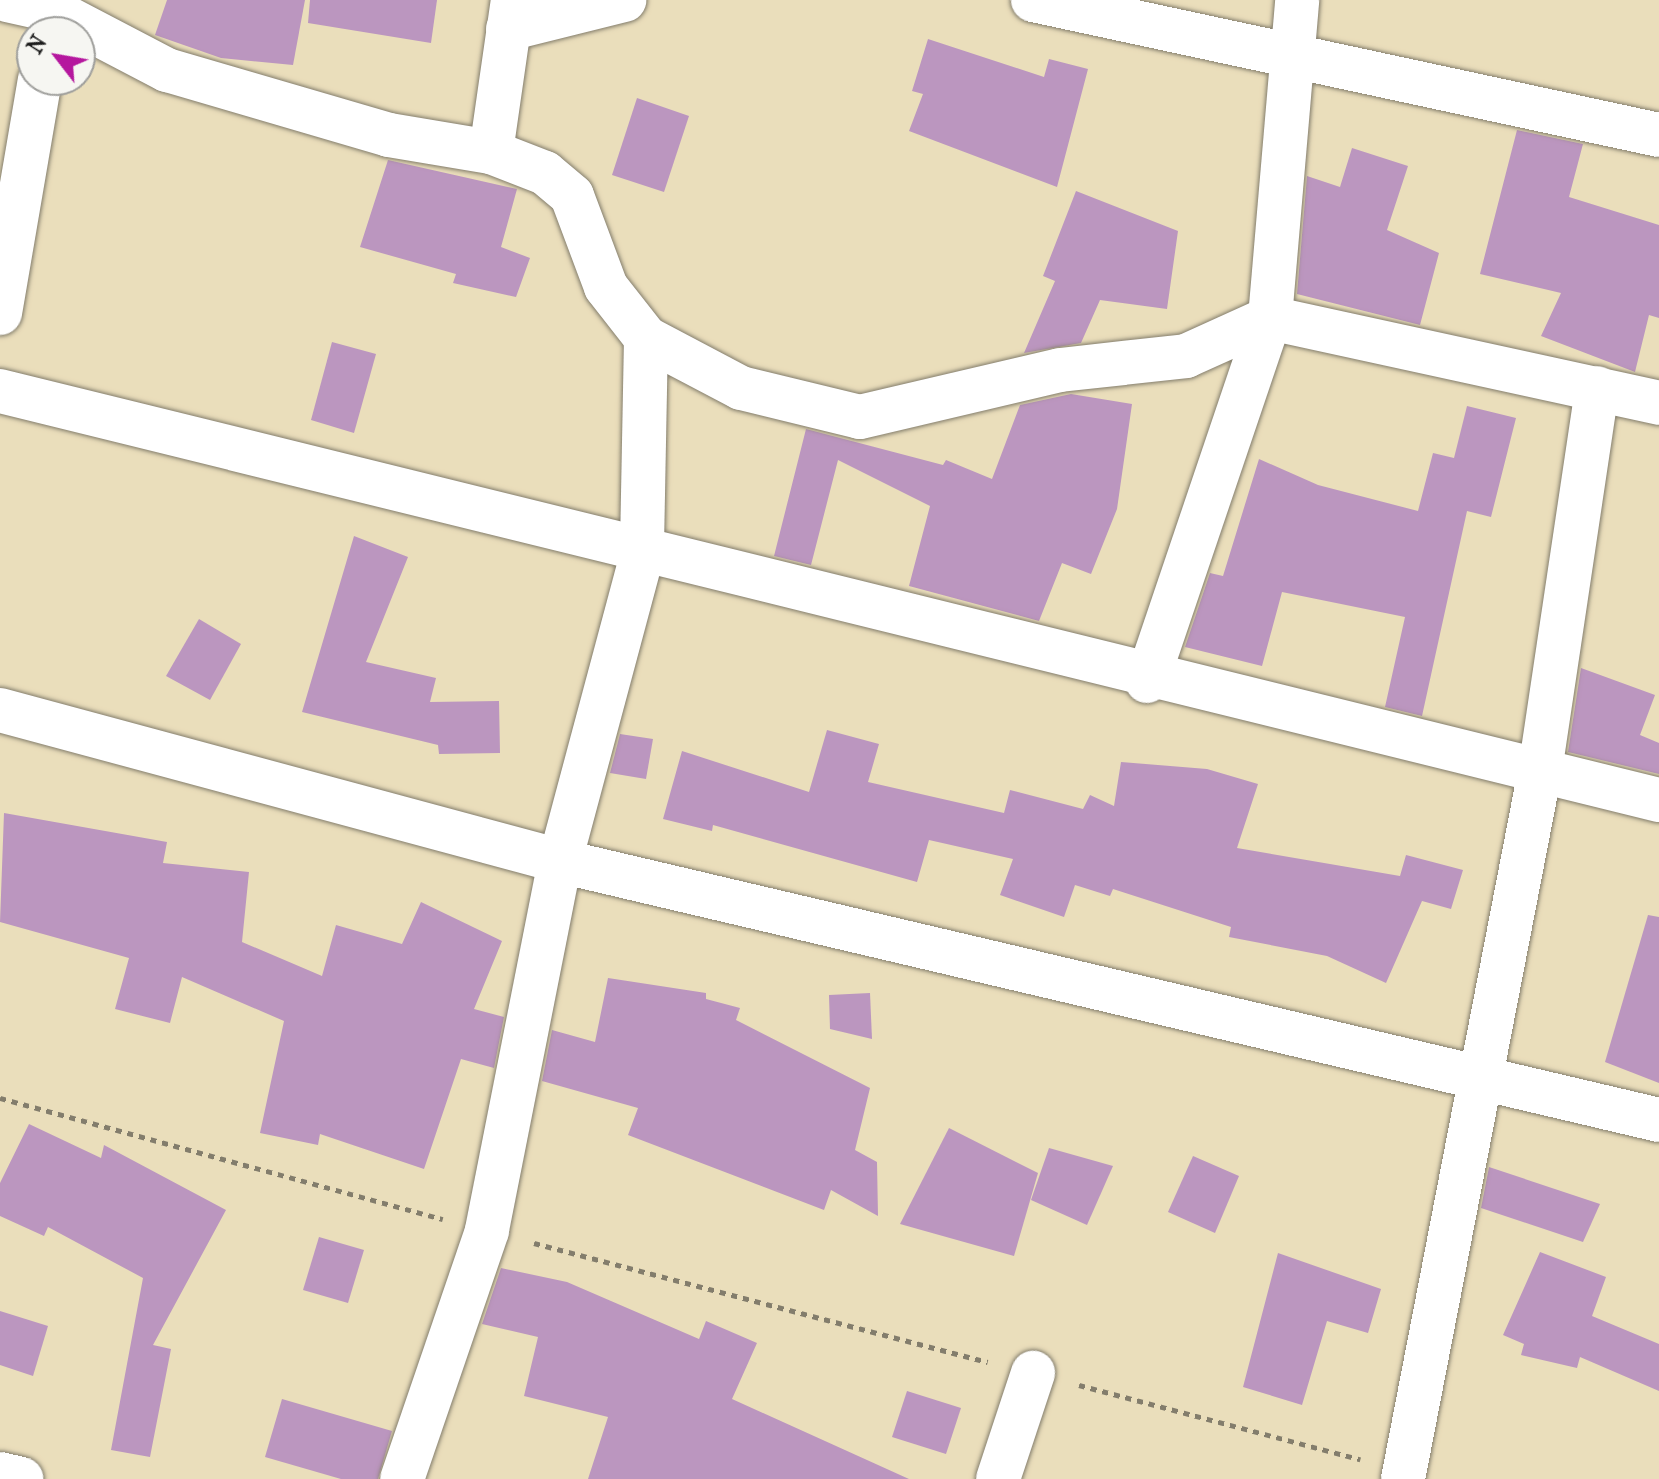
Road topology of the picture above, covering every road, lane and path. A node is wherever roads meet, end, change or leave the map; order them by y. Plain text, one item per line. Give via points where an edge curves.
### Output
1 (7, 0) edge
2 (624, 0) edge
3 (1033, 0) edge
4 (1297, 0) edge
5 (51, 14) edge
6 (510, 14) edge
7 (1288, 55) junction
8 (37, 96) edge
9 (1659, 135) edge
10 (491, 152) junction
11 (0, 313) edge
12 (1270, 318) junction
13 (646, 338) junction
14 (1597, 388) junction
15 (0, 391) edge
16 (1659, 403) edge
17 (642, 555) junction
18 (1146, 678) junction
19 (0, 710) edge
20 (1540, 771) junction
21 (1659, 800) edge
22 (560, 861) junction
23 (1482, 1076) junction
24 (0, 1098) edge
25 (1659, 1120) edge
26 (487, 1231) junction
27 (1033, 1373) junction
28 (0, 1474) edge
29 (1404, 1475) edge
30 (21, 1479) edge
31 (402, 1479) edge
32 (998, 1479) edge

1 - 5 street
2 - 6 street
3 - 7 street
4 - 7 street
5 - 10 street via 167,70 389,135
6 - 10 street
7 - 9 street
7 - 12 street
8 - 11 street
10 - 13 street via 545,173 572,196 606,287
12 - 13 street via 1186,356 1060,370 860,417 766,397
12 - 14 street
12 - 18 street
13 - 17 street
14 - 16 street
14 - 20 street
15 - 17 street
17 - 18 street
17 - 22 street
18 - 20 street
19 - 22 street
20 - 21 street
20 - 23 street
22 - 23 street
22 - 26 street
23 - 25 street
23 - 29 street
24 - 26 path
26 - 27 path
26 - 31 street
27 - 29 path
27 - 32 street
28 - 30 street

